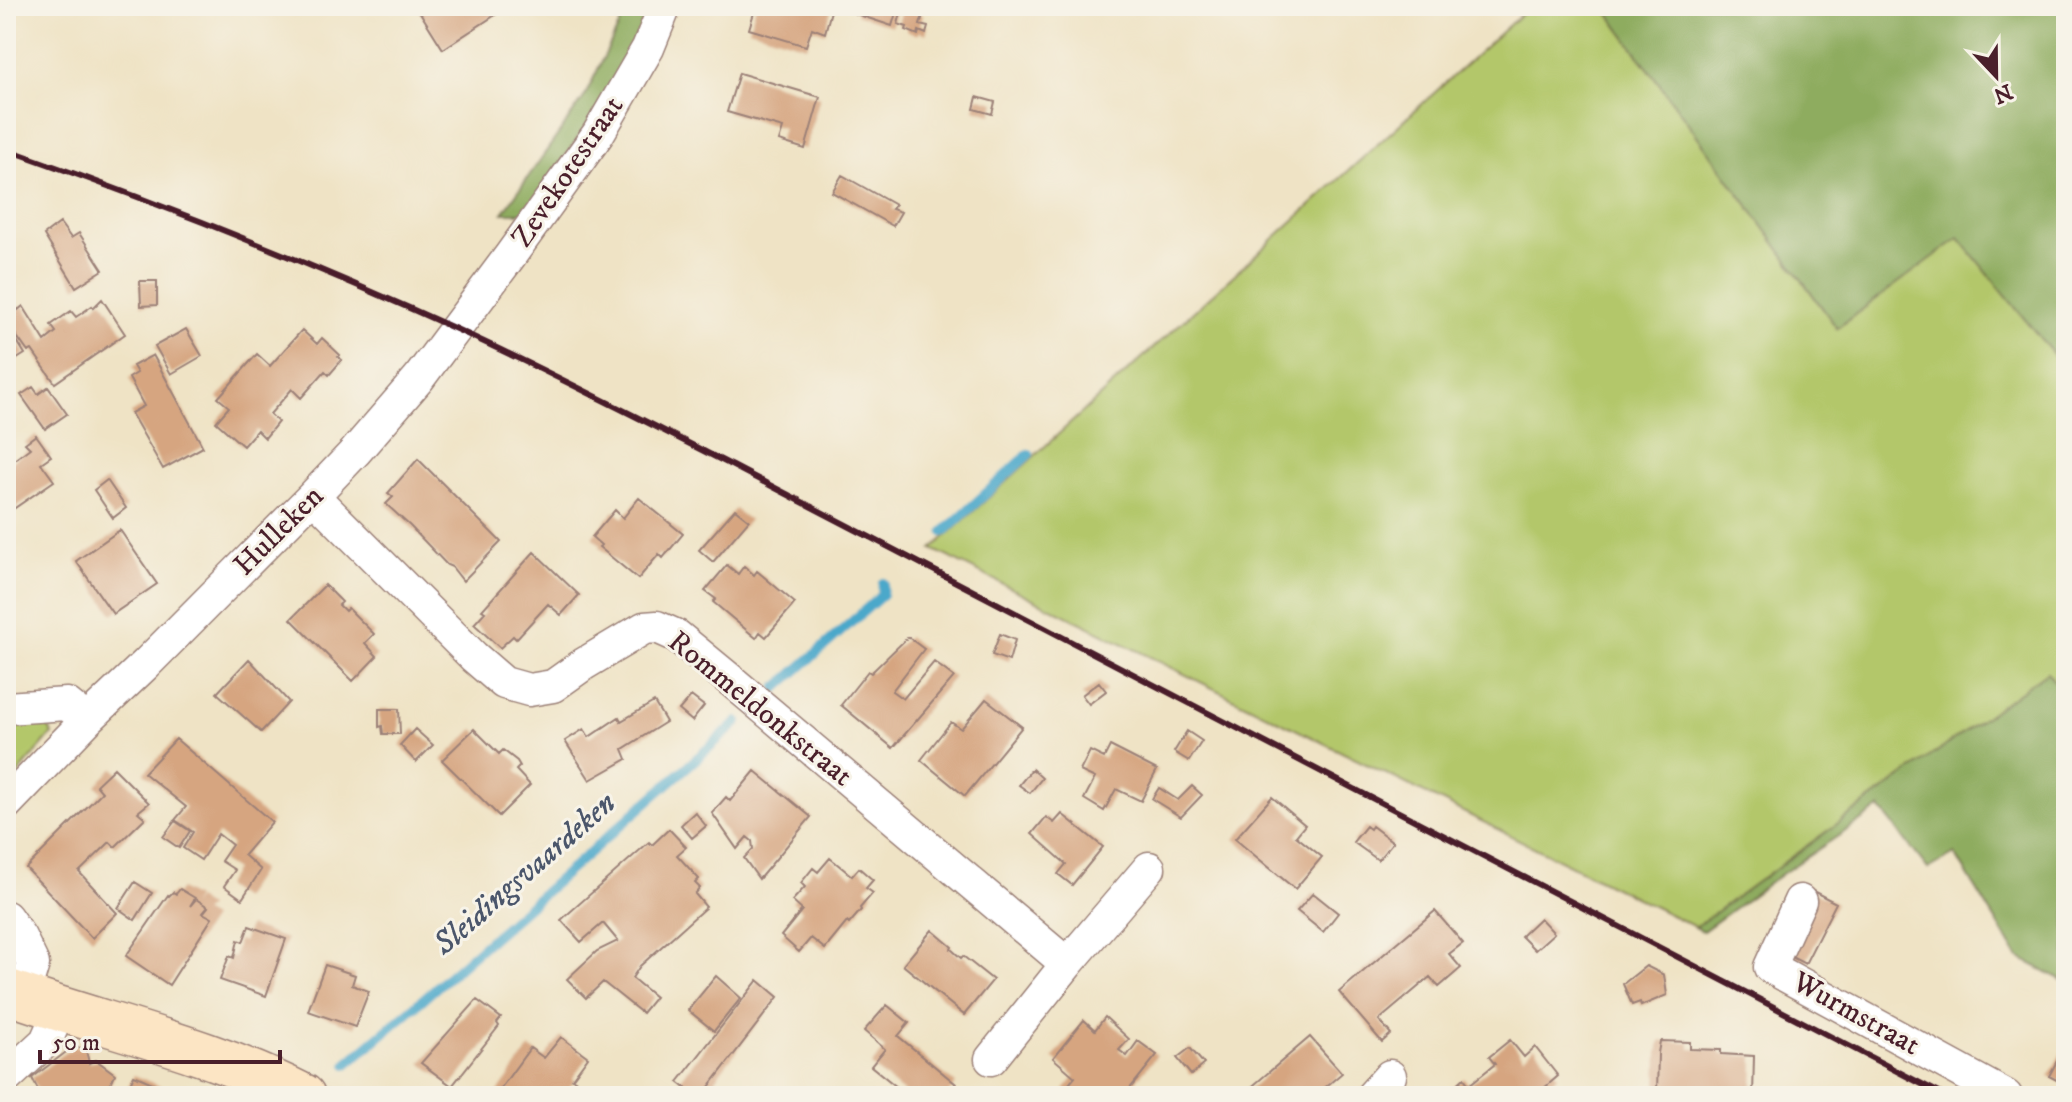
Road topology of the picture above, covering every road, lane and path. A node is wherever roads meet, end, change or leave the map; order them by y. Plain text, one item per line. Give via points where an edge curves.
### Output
1 (665, 6) edge
2 (457, 329) joint
3 (313, 496) junction
4 (6, 708) edge
5 (87, 720) junction
6 (6, 804) edge
7 (1149, 868) dead end
8 (1800, 901) dead end
9 (6, 917) edge
10 (1067, 964) junction
11 (30, 999) edge
12 (991, 1059) dead end
13 (6, 1078) edge
14 (303, 1096) edge
15 (2006, 1096) edge

1 - 2 street, Zevekotestraat via 648,48 598,134
2 - 3 street, Hulleken via 383,421
3 - 5 street, Hulleken
3 - 10 street, Rommeldonkstraat via 504,683 529,690 553,686 644,628 657,627 677,636
4 - 5 street via 67,704
5 - 6 street, Hulleken
7 - 10 street
8 - 15 street, Wurmstraat via 1770,967
9 - 11 street via 33,964
10 - 12 street
11 - 13 street via 46,1041
11 - 14 main road via 219,1059

